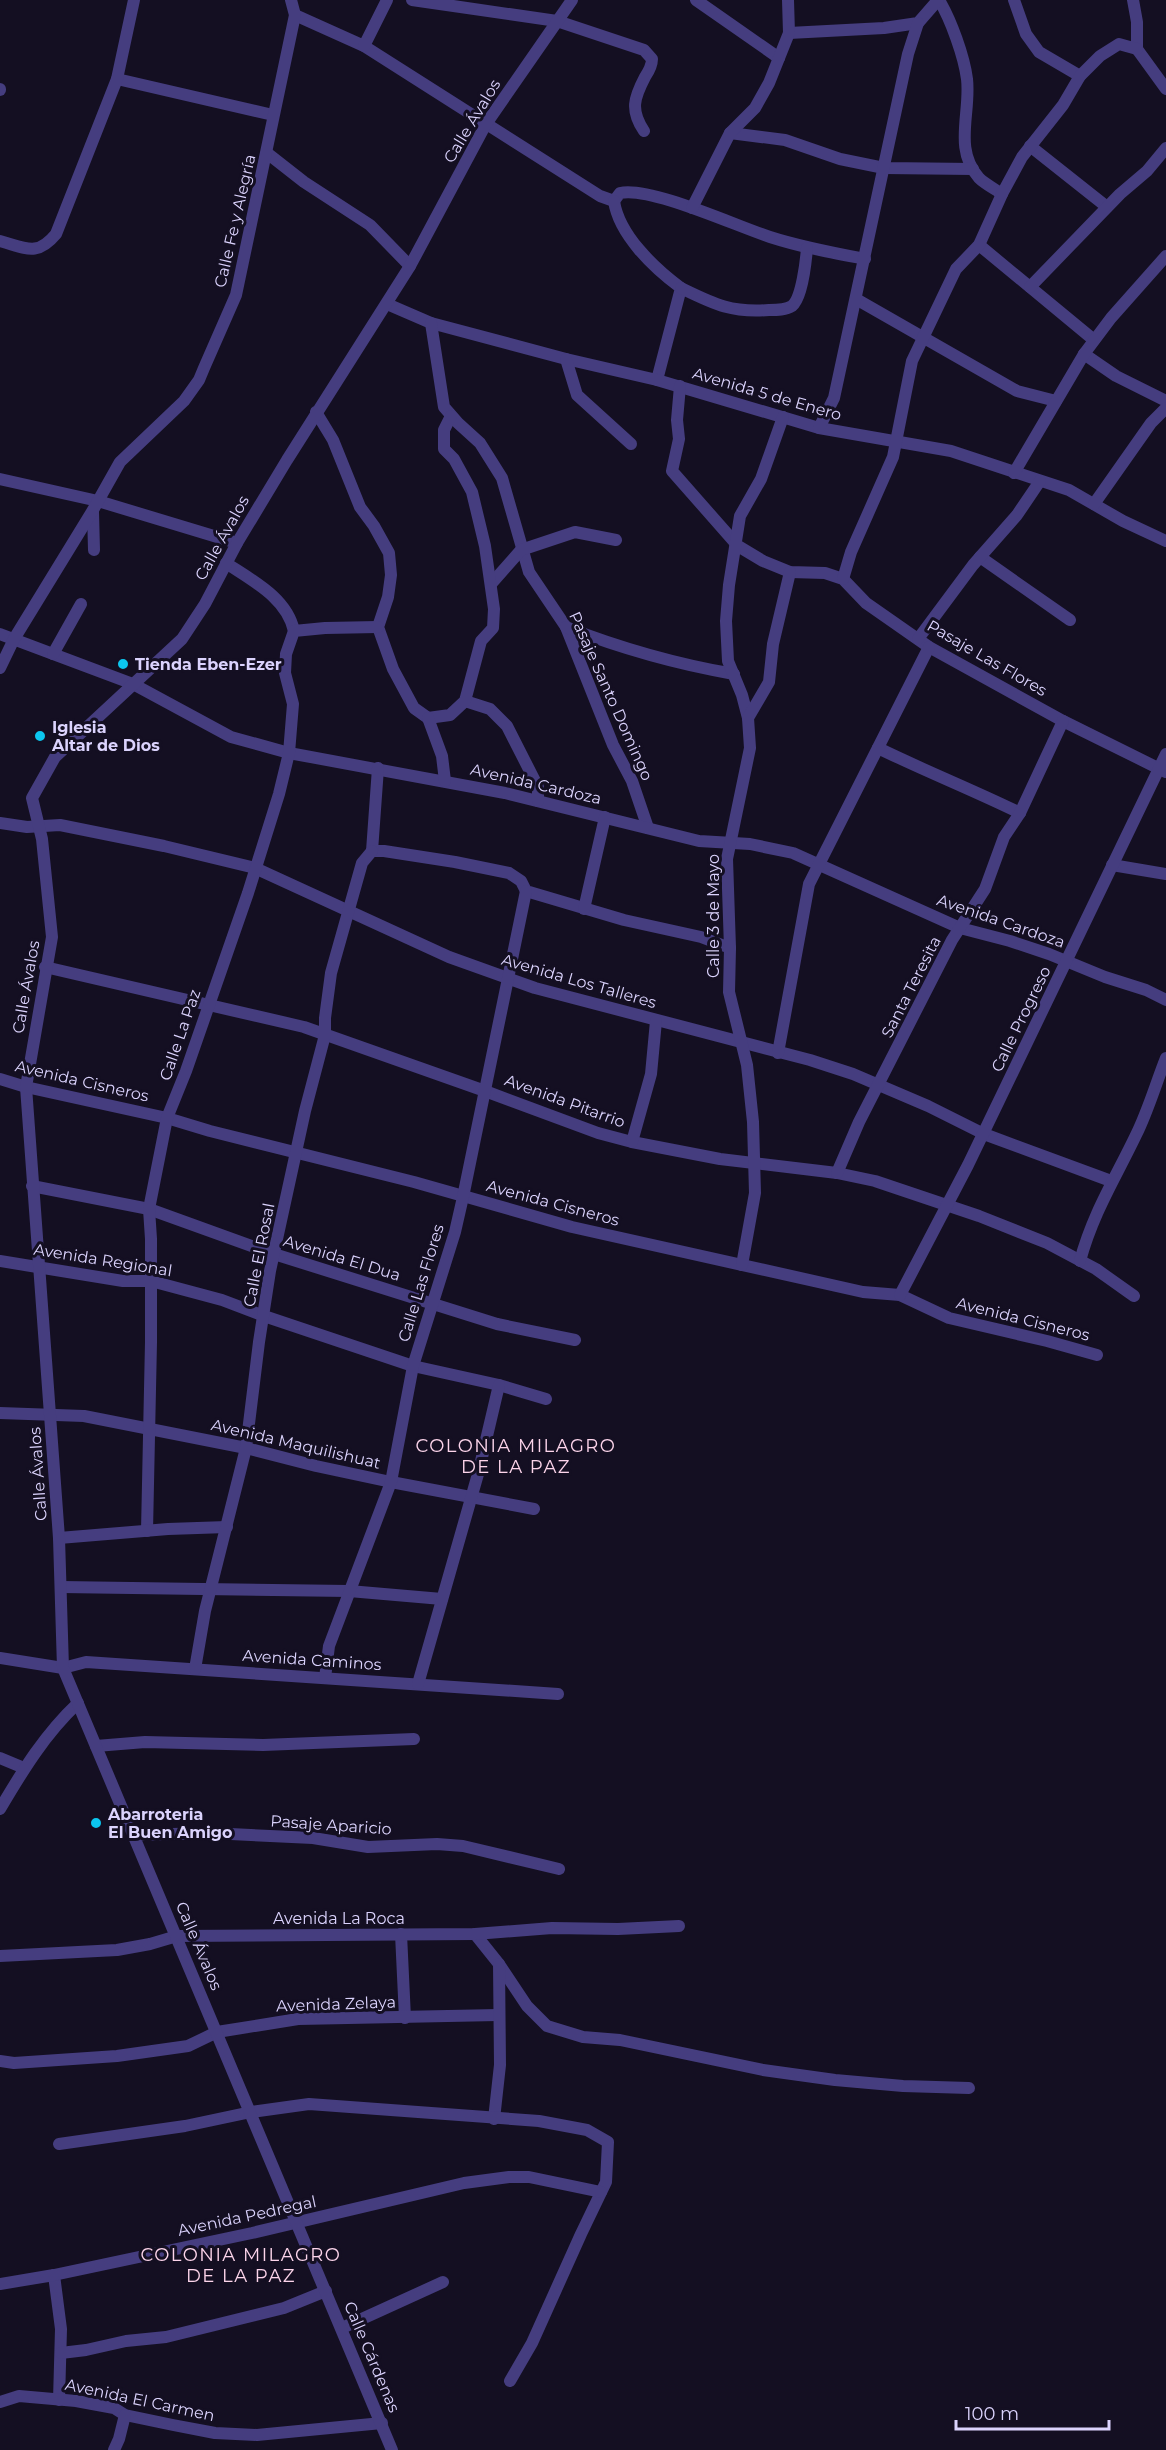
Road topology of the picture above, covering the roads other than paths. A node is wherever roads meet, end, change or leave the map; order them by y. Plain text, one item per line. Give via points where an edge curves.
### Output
1 (134, 0) edge
2 (291, 0) edge
3 (387, 0) edge
4 (412, 0) edge
5 (572, 0) edge
6 (696, 0) edge
7 (788, 0) edge
8 (938, 0) edge
9 (1014, 0) edge
10 (1133, 0) edge
11 (295, 15) junction
12 (556, 21) junction
13 (918, 23) junction
14 (789, 33) junction
15 (364, 46) junction
16 (1137, 49) junction
17 (779, 58) junction
18 (1080, 76) junction
19 (117, 79) junction
20 (1166, 89) edge
21 (273, 115) junction
22 (486, 124) junction
23 (644, 131) dead end
24 (730, 133) junction
25 (1030, 146) junction
26 (1166, 148) edge
27 (267, 153) junction
28 (884, 168) junction
29 (973, 169) junction
30 (1002, 194) junction
31 (614, 201) junction
32 (1107, 207) junction
33 (692, 208) junction
34 (0, 241) edge
35 (979, 245) junction
36 (807, 248) junction
37 (1166, 256) edge
38 (865, 259) junction
39 (410, 266) junction
40 (1029, 286) junction
41 (681, 288) junction
42 (856, 299) junction
43 (387, 304) junction
44 (431, 323) junction
45 (923, 338) junction
46 (1094, 340) junction
47 (1084, 354) junction
48 (566, 359) junction
49 (657, 380) junction
50 (680, 386) junction
51 (1166, 400) edge
52 (1056, 401) junction
53 (1166, 408) edge
54 (316, 412) junction
55 (451, 416) junction
56 (783, 417) junction
57 (819, 428) junction
58 (896, 442) junction
59 (631, 444) dead end
60 (1014, 473) junction
61 (0, 479) edge
62 (1040, 481) junction
63 (1094, 504) junction
64 (95, 506) junction
65 (616, 540) dead end
66 (1166, 541) edge
67 (237, 543) junction
68 (736, 544) junction
69 (94, 550) dead end
70 (521, 550) junction
71 (980, 557) junction
72 (226, 563) junction
73 (790, 572) junction
74 (843, 579) junction
75 (491, 584) junction
76 (81, 604) dead end
77 (1070, 620) dead end
78 (378, 627) junction
79 (566, 627) junction
80 (298, 631) junction
81 (0, 634) edge
82 (14, 639) junction
83 (918, 639) junction
84 (929, 647) junction
85 (53, 654) junction
86 (0, 668) edge
87 (734, 674) junction
88 (133, 684) junction
89 (465, 701) junction
90 (428, 718) junction
91 (748, 718) junction
92 (1063, 721) junction
93 (878, 748) junction
94 (289, 753) junction
95 (1166, 754) edge
96 (378, 768) junction
97 (1162, 770) edge
98 (445, 781) junction
99 (538, 801) junction
100 (1020, 813) junction
101 (605, 817) junction
102 (0, 823) edge
103 (39, 826) junction
104 (648, 828) junction
105 (731, 843) junction
106 (372, 851) junction
107 (818, 865) junction
108 (1112, 865) junction
109 (255, 868) junction
110 (1166, 874) edge
111 (526, 891) junction
112 (347, 909) junction
113 (584, 909) junction
114 (960, 928) junction
115 (730, 948) junction
116 (1067, 962) junction
117 (45, 967) junction
118 (508, 979) junction
119 (1166, 1000) edge
120 (208, 1005) junction
121 (656, 1021) junction
122 (325, 1035) junction
123 (741, 1044) junction
124 (778, 1053) junction
125 (1166, 1058) edge
126 (1163, 1075) edge
127 (0, 1079) edge
128 (878, 1085) junction
129 (26, 1087) junction
130 (485, 1091) junction
131 (167, 1118) junction
132 (984, 1134) junction
133 (632, 1142) junction
134 (297, 1153) junction
135 (754, 1163) junction
136 (837, 1173) junction
137 (1111, 1181) junction
138 (32, 1186) junction
139 (463, 1197) junction
140 (948, 1205) junction
141 (149, 1209) junction
142 (274, 1254) junction
143 (0, 1261) edge
144 (1080, 1261) junction
145 (742, 1265) junction
146 (40, 1268) junction
147 (151, 1281) junction
148 (900, 1295) junction
149 (1134, 1296) dead end
150 (433, 1302) junction
151 (264, 1316) junction
152 (575, 1340) dead end
153 (1097, 1355) dead end
154 (413, 1366) junction
155 (499, 1385) junction
156 (546, 1399) dead end
157 (0, 1413) edge
158 (51, 1415) junction
159 (150, 1429) junction
160 (246, 1448) junction
161 (391, 1482) junction
162 (472, 1497) junction
163 (534, 1509) dead end
164 (227, 1527) junction
165 (147, 1531) junction
166 (59, 1538) junction
167 (61, 1587) junction
168 (212, 1588) junction
169 (349, 1592) junction
170 (442, 1599) junction
171 (0, 1658) edge
172 (63, 1668) junction
173 (195, 1670) junction
174 (325, 1678) junction
175 (418, 1684) junction
176 (558, 1694) dead end
177 (78, 1703) junction
178 (414, 1739) dead end
179 (96, 1746) junction
180 (0, 1758) edge
181 (24, 1768) junction
182 (0, 1809) edge
183 (134, 1835) junction
184 (560, 1869) dead end
185 (679, 1926) dead end
186 (475, 1934) junction
187 (401, 1935) junction
188 (177, 1936) junction
189 (0, 1956) edge
190 (499, 1964) junction
191 (498, 2015) junction
192 (405, 2018) junction
193 (217, 2032) junction
194 (0, 2061) edge
195 (969, 2088) dead end
196 (251, 2112) junction
197 (494, 2119) junction
198 (59, 2144) dead end
199 (602, 2192) junction
200 (297, 2223) junction
201 (54, 2276) junction
202 (442, 2282) dead end
203 (0, 2284) edge
204 (326, 2291) junction
205 (342, 2328) junction
206 (61, 2353) junction
207 (510, 2381) dead end
208 (59, 2400) junction
209 (0, 2402) edge
210 (125, 2415) junction
211 (382, 2423) junction
212 (114, 2450) edge
213 (392, 2450) edge

1 - 19 street
2 - 11 street, Calle Fe y Alegría
3 - 15 street
4 - 12 street
5 - 12 street, Calle Ávalos
6 - 17 street
7 - 14 street
8 - 13 street
8 - 29 street via 946,11 964,65 964,140 966,158
9 - 18 street via 1026,34 1039,52
10 - 16 street
11 - 15 street
11 - 21 street, Calle Fe y Alegría
12 - 22 street, Calle Ávalos
12 - 23 street via 644,50 652,59 634,105 636,119
13 - 14 street
13 - 28 street
14 - 17 street
15 - 22 street
16 - 18 street via 1119,44
16 - 20 street
17 - 24 street via 754,108
18 - 25 street via 1063,105
19 - 21 street
19 - 34 street via 56,234 46,247 34,249
21 - 27 street, Calle Fe y Alegría
22 - 31 street
22 - 39 street, Calle Ávalos
24 - 28 street via 785,140 840,159
24 - 33 street
25 - 30 street
25 - 32 street
26 - 32 street
27 - 39 street via 370,225
27 - 64 street, Calle Fe y Alegría via 236,295 199,380 184,401 120,462
28 - 29 street
28 - 38 street
29 - 30 street via 980,179
30 - 35 street
31 - 33 street via 630,191
31 - 41 street via 622,227 663,275
32 - 40 street
33 - 36 street
35 - 40 street
35 - 45 street via 956,270
36 - 38 street
36 - 41 street via 798,297 784,309 732,310
37 - 46 street
38 - 42 street
39 - 43 street, Calle Ávalos
40 - 46 street
41 - 49 street
42 - 45 street
42 - 57 street via 834,398
43 - 44 street, Avenida 5 de Enero
43 - 54 street, Calle Ávalos
44 - 48 street, Avenida 5 de Enero
44 - 55 street, Pasaje Santo Domingo via 444,406
45 - 52 street via 1017,391
45 - 58 street via 912,362
46 - 47 street
47 - 51 street via 1116,376
47 - 52 street
48 - 49 street, Avenida 5 de Enero
48 - 59 street via 577,395
49 - 50 street, Avenida 5 de Enero
50 - 56 street, Avenida 5 de Enero
50 - 68 street via 679,439 672,471
52 - 60 street
53 - 63 street
54 - 67 street, Calle Ávalos
54 - 78 street via 333,440 360,507 389,553 388,597
55 - 70 street, Pasaje Santo Domingo via 480,443 502,478
55 - 75 street via 444,430 444,449 472,492
56 - 57 street, Avenida 5 de Enero
56 - 68 street, Calle 3 de Mayo via 761,479 740,516
57 - 58 street, Avenida 5 de Enero
58 - 60 street, Avenida 5 de Enero via 951,451
58 - 74 street
60 - 62 street, Avenida 5 de Enero
61 - 64 street
62 - 63 street, Avenida 5 de Enero via 1069,490
62 - 71 street via 1017,515
63 - 66 street, Avenida 5 de Enero
64 - 67 street
64 - 69 street
64 - 82 street, Calle Fe y Alegría
65 - 70 street via 575,532
67 - 72 street, Calle Ávalos
68 - 73 street
68 - 87 street, Calle 3 de Mayo via 726,621 728,661
70 - 75 street
70 - 79 street, Pasaje Santo Domingo via 529,572
71 - 77 street
71 - 83 street
72 - 80 street via 275,598
72 - 88 street, Calle Ávalos via 182,639
73 - 74 street via 825,573
73 - 91 street via 773,644 769,682
74 - 83 street, Pasaje Las Flores via 866,603
75 - 89 street via 493,628 481,642
76 - 85 street
78 - 80 street
78 - 90 street via 393,669 414,708
79 - 87 street via 643,653
79 - 104 street, Pasaje Santo Domingo
80 - 94 street, Calle La Paz via 286,654 285,673 292,704
81 - 82 street, Avenida Cardoza
82 - 85 street, Avenida Cardoza
82 - 86 street, Calle Fe y Alegría
83 - 84 street, Pasaje Las Flores
84 - 92 street, Pasaje Las Flores
84 - 93 street
85 - 88 street, Avenida Cardoza
87 - 91 street, Calle 3 de Mayo
88 - 94 street, Avenida Cardoza via 231,737
88 - 103 street, Calle Ávalos via 55,757 33,798
89 - 90 street via 450,715
89 - 99 street via 490,709 507,726 538,787
90 - 98 street via 442,756
91 - 105 street, Calle 3 de Mayo via 750,748
92 - 97 street, Pasaje Las Flores
92 - 100 street, Santa Teresita
93 - 100 street
93 - 107 street
94 - 96 street, Avenida Cardoza
94 - 109 street, Calle La Paz
95 - 97 street, Calle Progreso
96 - 98 street, Avenida Cardoza
96 - 106 street
97 - 108 street, Calle Progreso
98 - 99 street, Avenida Cardoza
99 - 101 street, Avenida Cardoza
100 - 114 street, Santa Teresita via 1004,837 985,889
101 - 104 street, Avenida Cardoza
101 - 113 street
102 - 103 street, Avenida Los Talleres
103 - 109 street, Avenida Los Talleres via 60,825
103 - 117 street, Calle Ávalos via 52,937
104 - 105 street, Avenida Cardoza via 699,842
105 - 107 street, Avenida Cardoza via 793,853
105 - 115 street, Calle 3 de Mayo via 727,859
106 - 111 street via 509,873 521,881
106 - 112 street, Calle El Rosal via 362,863
107 - 114 street, Avenida Cardoza
107 - 124 street via 809,884
108 - 110 street
108 - 116 street, Calle Progreso
109 - 112 street, Avenida Los Talleres
109 - 120 street, Calle La Paz
111 - 113 street
111 - 118 street, Calle Las Flores
112 - 118 street, Avenida Los Talleres via 449,957
112 - 122 street, Calle El Rosal via 331,973
113 - 115 street via 669,928
114 - 116 street, Avenida Cardoza
114 - 128 street, Santa Teresita
115 - 123 street, Calle 3 de Mayo via 729,992
116 - 119 street, Avenida Cardoza
116 - 132 street, Calle Progreso
117 - 120 street, Avenida Pitarrio
117 - 129 street, Calle Ávalos
118 - 121 street, Avenida Los Talleres
118 - 130 street, Calle Las Flores
120 - 122 street, Avenida Pitarrio
120 - 131 street, Calle La Paz
121 - 123 street, Avenida Los Talleres
121 - 133 street via 651,1074
122 - 130 street, Avenida Pitarrio
122 - 134 street, Calle El Rosal
123 - 124 street, Avenida Los Talleres
123 - 135 street, Calle 3 de Mayo via 747,1065
124 - 128 street, Avenida Los Talleres
125 - 126 street
126 - 137 street
127 - 129 street, Avenida Cisneros
128 - 132 street, Avenida Los Talleres
128 - 136 street, Santa Teresita
129 - 131 street, Avenida Cisneros
129 - 138 street, Calle Ávalos
130 - 133 street, Avenida Pitarrio
130 - 139 street, Calle Las Flores
131 - 134 street, Avenida Cisneros
131 - 141 street, Calle La Paz
132 - 137 street, Avenida Los Talleres
132 - 140 street, Calle Progreso
133 - 135 street, Avenida Pitarrio
134 - 139 street, Avenida Cisneros
134 - 142 street, Calle El Rosal
135 - 136 street, Avenida Pitarrio
135 - 145 street, Calle 3 de Mayo via 755,1193
136 - 140 street, Avenida Pitarrio
137 - 144 street via 1088,1230
138 - 141 street, Avenida El Dua
138 - 146 street, Calle Ávalos
139 - 145 street, Avenida Cisneros via 572,1227
139 - 150 street, Calle Las Flores
140 - 144 street, Avenida Pitarrio via 1047,1243
140 - 148 street, Calle Progreso
141 - 142 street, Avenida El Dua
141 - 147 street, Calle La Paz
142 - 150 street, Avenida El Dua
142 - 151 street, Calle El Rosal
143 - 146 street, Avenida Regional
144 - 149 street, Avenida Pitarrio
145 - 148 street, Avenida Cisneros via 863,1292
146 - 147 street, Avenida Regional via 123,1281
146 - 158 street, Calle Ávalos
147 - 151 street, Avenida Regional
147 - 159 street, Calle La Paz
148 - 153 street, Avenida Cisneros via 949,1318
150 - 152 street, Avenida El Dua via 497,1324
150 - 154 street, Calle Las Flores
151 - 154 street, Avenida Regional
151 - 160 street, Calle El Rosal
154 - 155 street, Avenida Regional
154 - 161 street, Calle Las Flores
155 - 156 street, Avenida Regional
155 - 162 street
157 - 158 street, Avenida Maquilishuat
158 - 159 street, Avenida Maquilishuat via 84,1416
158 - 166 street, Calle Ávalos
159 - 160 street, Avenida Maquilishuat
159 - 165 street, Calle La Paz
160 - 161 street, Avenida Maquilishuat
160 - 164 street, Calle El Rosal
161 - 162 street, Avenida Maquilishuat
161 - 169 street, Calle Las Flores
162 - 163 street, Avenida Maquilishuat
162 - 170 street
164 - 165 street
164 - 168 street, Calle El Rosal
165 - 166 street
166 - 167 street, Calle Ávalos
167 - 168 street
167 - 172 street, Calle Ávalos
168 - 169 street
168 - 173 street, Calle El Rosal
169 - 170 street
169 - 174 street, Calle Las Flores via 328,1646
170 - 175 street
171 - 172 street, Avenida Caminos
172 - 173 street, Avenida Caminos via 86,1662
172 - 177 street, Calle Ávalos
173 - 174 street, Avenida Caminos
174 - 175 street, Avenida Caminos
175 - 176 street, Avenida Caminos
177 - 179 street, Calle Ávalos
177 - 181 street via 57,1723
178 - 179 street
179 - 183 street, Calle Ávalos
180 - 181 street
181 - 182 street
183 - 184 street, Pasaje Aparicio via 210,1833 313,1838 368,1847 463,1846
183 - 188 street, Calle Ávalos
185 - 186 street, Avenida La Roca
186 - 187 street, Avenida La Roca
186 - 190 street
187 - 188 street, Avenida La Roca
187 - 192 street
188 - 189 street, Avenida La Roca via 117,1950
188 - 193 street, Calle Ávalos
190 - 191 street
190 - 195 street via 527,2006 547,2026 583,2037 620,2040 825,2079
191 - 192 street, Avenida Zelaya
191 - 197 street via 500,2065
192 - 193 street, Avenida Zelaya via 298,2019
193 - 194 street, Avenida Zelaya via 188,2046 117,2056
193 - 196 street, Calle Ávalos
196 - 197 street via 309,2104
196 - 198 street
196 - 200 street, Calle Cárdenas
197 - 199 street via 539,2121 587,2130 608,2142
199 - 200 street, Avenida Pedregal via 529,2177 509,2177 464,2183
199 - 207 street via 532,2343
200 - 201 street, Avenida Pedregal
200 - 204 street, Calle Cárdenas
201 - 203 street, Avenida Pedregal
201 - 206 street
202 - 205 street
204 - 205 street, Calle Cárdenas
204 - 206 street via 284,2308 166,2337
205 - 211 street, Calle Cárdenas
206 - 208 street
208 - 209 street, Avenida El Carmen via 19,2396
208 - 210 street, Avenida El Carmen via 114,2408
210 - 211 street, Avenida El Carmen via 215,2433 257,2435
210 - 212 street
211 - 213 street, Calle Cárdenas

